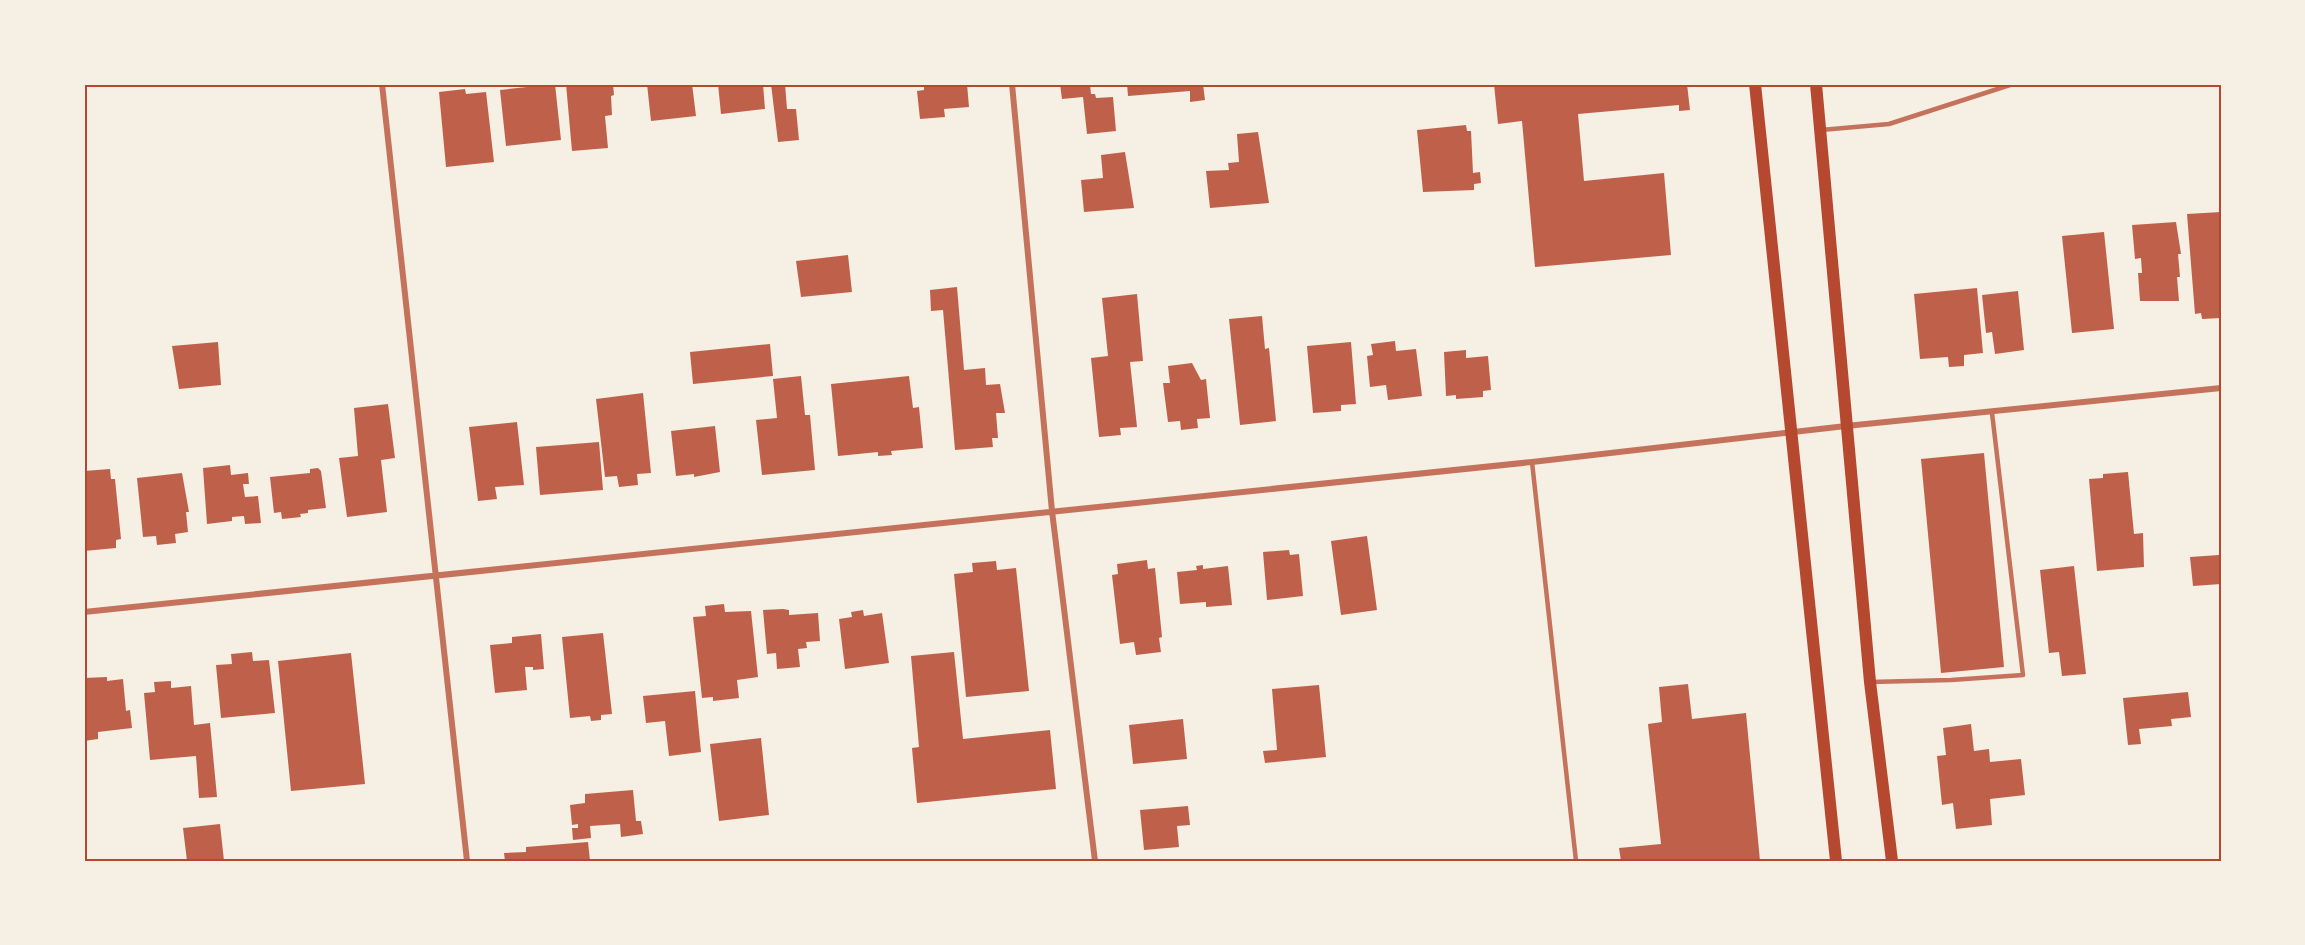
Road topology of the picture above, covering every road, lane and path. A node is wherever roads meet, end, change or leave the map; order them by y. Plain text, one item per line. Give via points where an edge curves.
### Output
1 (382, 84) edge
2 (1012, 84) edge
3 (1755, 84) edge
4 (1816, 84) edge
5 (2013, 84) edge
6 (1821, 130) junction
7 (2221, 388) edge
8 (1992, 413) junction
9 (1846, 426) junction
10 (1790, 432) junction
11 (1532, 462) junction
12 (1052, 511) junction
13 (436, 576) junction
14 (84, 612) edge
15 (1870, 682) junction
16 (467, 861) edge
17 (1095, 861) edge
18 (1576, 861) edge
19 (1836, 861) edge
20 (1892, 861) edge

1 - 13 street
2 - 12 street
3 - 10 main road
4 - 6 main road
5 - 6 lane via 1889,124
6 - 9 main road
7 - 8 street
8 - 9 street
8 - 15 lane via 2023,675
9 - 10 street
9 - 15 main road
10 - 11 street
10 - 19 main road
11 - 12 street
11 - 18 lane
12 - 13 street
12 - 17 street
13 - 14 street
13 - 16 street
15 - 20 main road

